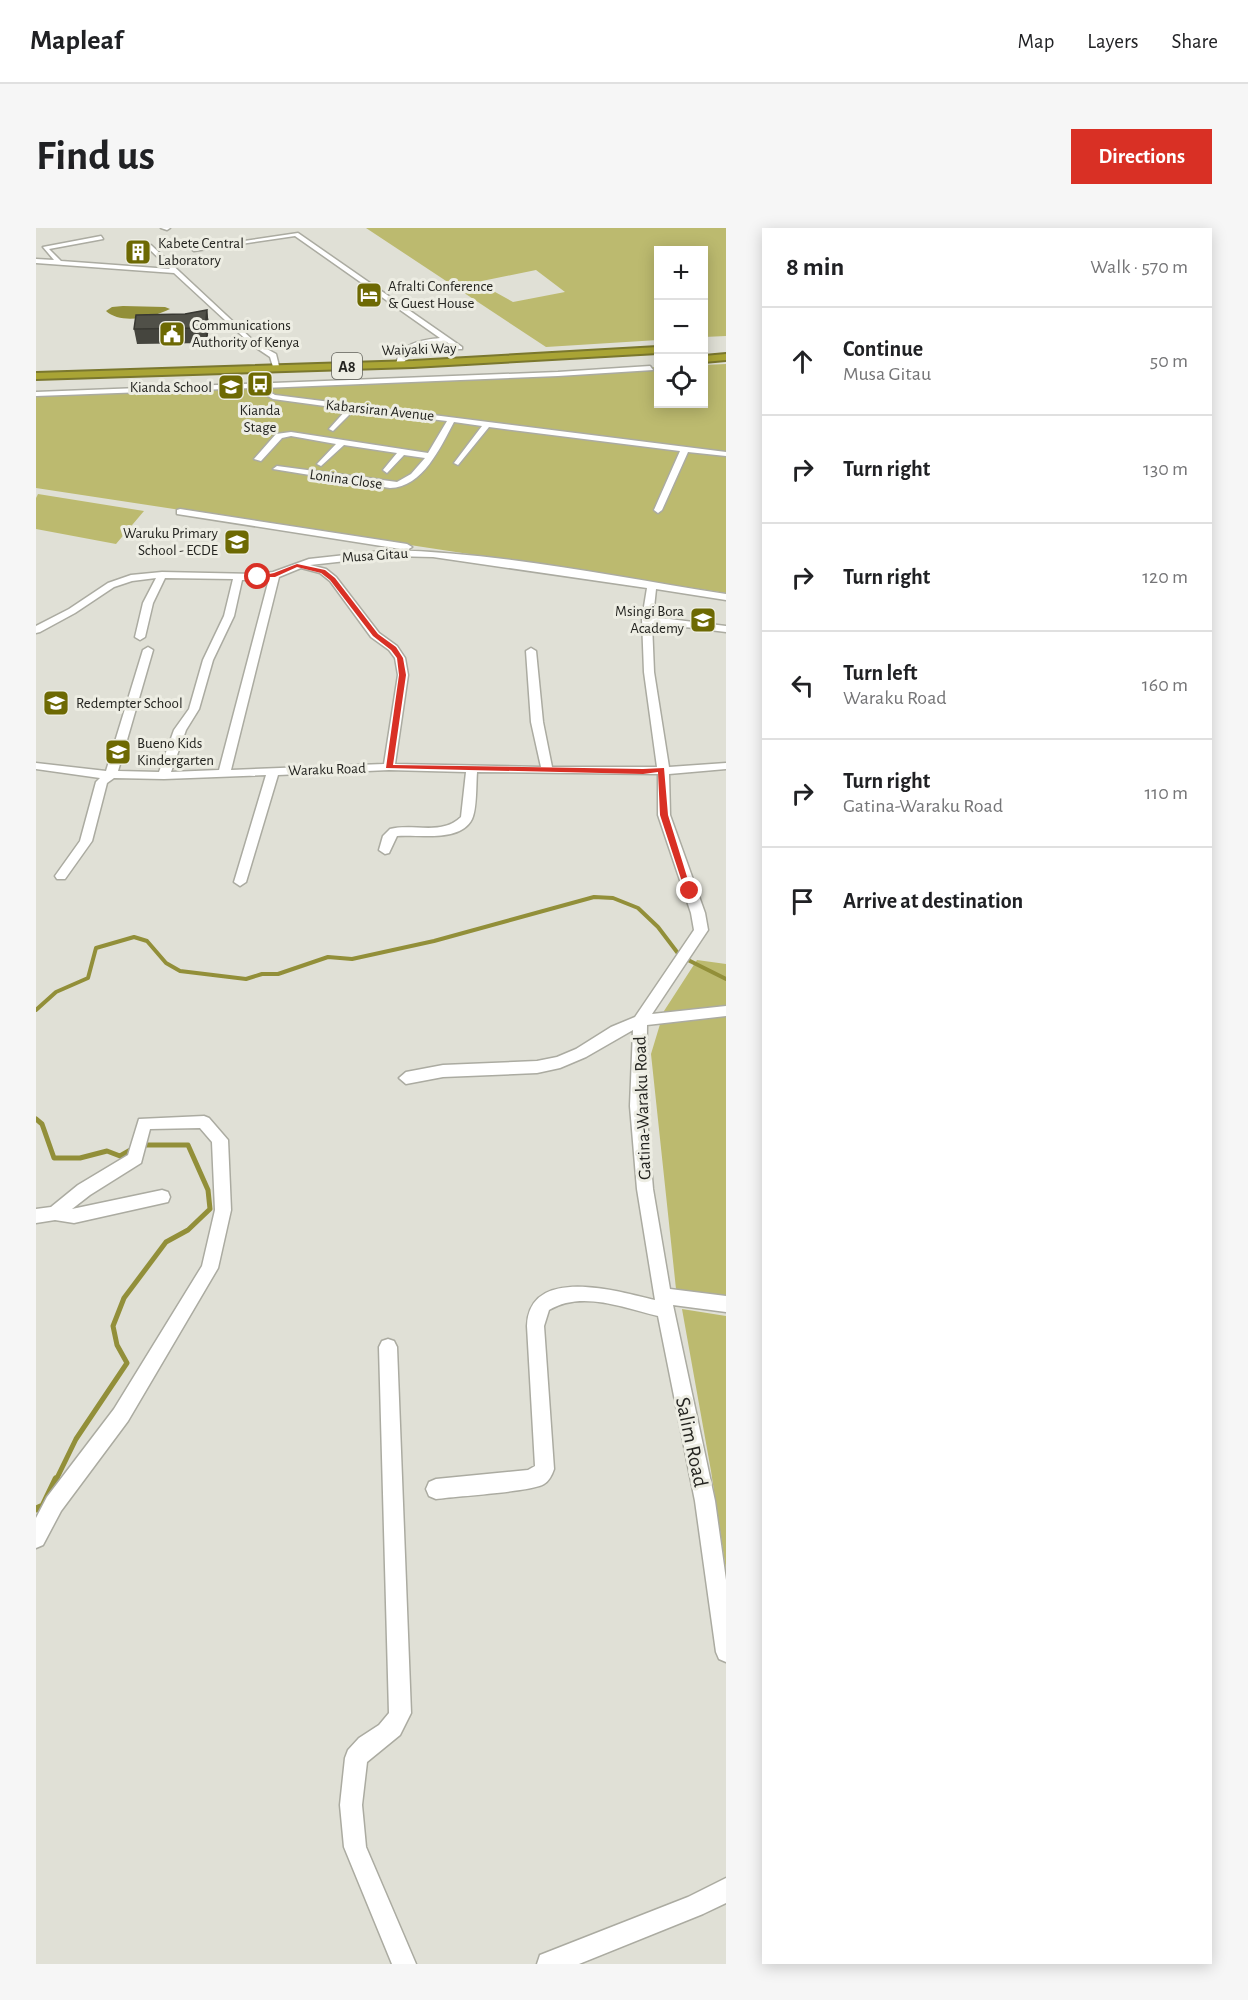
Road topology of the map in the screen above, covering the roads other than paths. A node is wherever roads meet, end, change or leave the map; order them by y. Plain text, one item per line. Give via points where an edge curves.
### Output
1 (280, 228) edge
2 (296, 234) junction
3 (101, 238) dead end
4 (149, 246) dead end
5 (194, 249) dead end
6 (48, 252) junction
7 (36, 254) edge
8 (36, 261) edge
9 (59, 262) junction
10 (176, 271) junction
11 (445, 339) junction
12 (726, 347) edge
13 (460, 348) dead end
14 (708, 348) edge
15 (654, 350) edge
16 (726, 357) edge
17 (708, 359) edge
18 (654, 366) edge
19 (404, 367) junction
20 (277, 368) junction
21 (297, 372) junction
22 (36, 376) edge
23 (255, 383) junction
24 (36, 387) edge
25 (36, 394) edge
26 (353, 406) junction
27 (453, 418) junction
28 (488, 423) junction
29 (333, 429) dead end
30 (343, 441) junction
31 (685, 449) junction
32 (403, 451) junction
33 (726, 454) edge
34 (429, 456) junction
35 (258, 459) dead end
36 (458, 463) dead end
37 (321, 464) dead end
38 (277, 469) dead end
39 (387, 470) dead end
40 (658, 510) dead end
41 (180, 512) dead end
42 (433, 554) junction
43 (297, 565) junction
44 (162, 575) junction
45 (275, 575) junction
46 (238, 577) junction
47 (652, 585) junction
48 (726, 597) edge
49 (36, 617) edge
50 (54, 619) junction
51 (647, 619) junction
52 (37, 629) edge
53 (726, 629) edge
54 (140, 637) dead end
55 (148, 650) dead end
56 (531, 651) dead end
57 (36, 766) edge
58 (726, 766) edge
59 (389, 767) junction
60 (472, 769) junction
61 (662, 769) junction
62 (547, 770) junction
63 (273, 771) junction
64 (224, 773) junction
65 (111, 775) junction
66 (164, 776) junction
67 (385, 850) dead end
68 (61, 876) dead end
69 (240, 882) dead end
70 (726, 1011) edge
71 (640, 1021) junction
72 (406, 1078) dead end
73 (162, 1197) dead end
74 (55, 1213) junction
75 (36, 1216) edge
76 (664, 1303) junction
77 (726, 1304) edge
78 (388, 1347) dead end
79 (436, 1489) dead end
80 (36, 1538) edge
81 (726, 1652) edge
82 (726, 1890) edge
83 (405, 1964) edge
84 (549, 1964) edge

1 - 2 street
2 - 5 street
2 - 11 street
3 - 6 street via 46,248
4 - 10 street
6 - 7 street
6 - 9 street
8 - 9 street
9 - 10 street
10 - 20 street via 254,344 273,356
11 - 13 street
11 - 19 street via 408,347 404,350
12 - 14 highway
15 - 19 highway, Waiyaki Way / A8
16 - 17 highway
18 - 19 highway, Waiyaki Way / A8
18 - 23 street
19 - 21 highway, Waiyaki Way / A8
20 - 21 highway, Waiyaki Way / A8
20 - 22 highway, Waiyaki Way / A8
21 - 23 highway, Waiyaki Way / A8
23 - 24 highway, Waiyaki Way / A8
23 - 25 street, Kabarsiran Avenue
23 - 26 street, Kabarsiran Avenue via 273,397
26 - 27 street, Kabarsiran Avenue
26 - 29 street
27 - 28 street, Kabarsiran Avenue
27 - 34 street, Lonina Close
28 - 31 street, Kabarsiran Avenue
28 - 36 street
30 - 32 street
30 - 35 street via 283,434
30 - 37 street
31 - 33 street, Kabarsiran Avenue
31 - 40 street
32 - 34 street
32 - 39 street
34 - 38 street, Lonina Close via 409,480 396,485
41 - 42 street
42 - 43 street, Musa Gitau via 363,555
42 - 47 street, Musa Gitau
43 - 45 street, Musa Gitau
43 - 59 street via 323,571 333,579 375,635 400,658 403,675
44 - 46 street, Musa Gitau
44 - 50 street, Musa Gitau via 131,578 111,585
44 - 54 street via 148,603
45 - 46 street, Musa Gitau
45 - 64 street
46 - 66 street via 229,616
47 - 48 street, Musa Gitau
47 - 51 street, Gatina-Waraku Road
49 - 50 street
50 - 52 street, Musa Gitau
51 - 53 street
51 - 61 street, Gatina-Waraku Road via 649,672
55 - 65 street
56 - 62 street via 537,722
57 - 65 street, Waraku Road
58 - 61 street, Waraku Road
59 - 60 street, Waraku Road
59 - 63 street, Waraku Road
60 - 62 street, Waraku Road
60 - 67 street via 467,818 462,824 447,830 394,832
61 - 62 street, Waraku Road
61 - 71 street, Gatina-Waraku Road via 664,815 701,930
63 - 64 street, Waraku Road
63 - 69 street
64 - 66 street, Waraku Road
65 - 66 street, Waraku Road
65 - 68 street via 102,782 86,841
70 - 71 street
71 - 72 street via 560,1062 537,1067 443,1071
71 - 76 street, Gatina-Waraku Road via 641,1160
73 - 74 street via 74,1216
74 - 75 street
74 - 80 street via 135,1159 144,1123 204,1122 220,1140 223,1210 210,1268 121,1414 54,1504
76 - 77 street
76 - 79 street via 570,1294 552,1299 540,1308 536,1320 545,1469 538,1477 528,1479
76 - 81 street, Salim Road via 705,1501
78 - 83 street via 400,1713 393,1730 361,1750 356,1758 351,1825 355,1847
82 - 84 street

